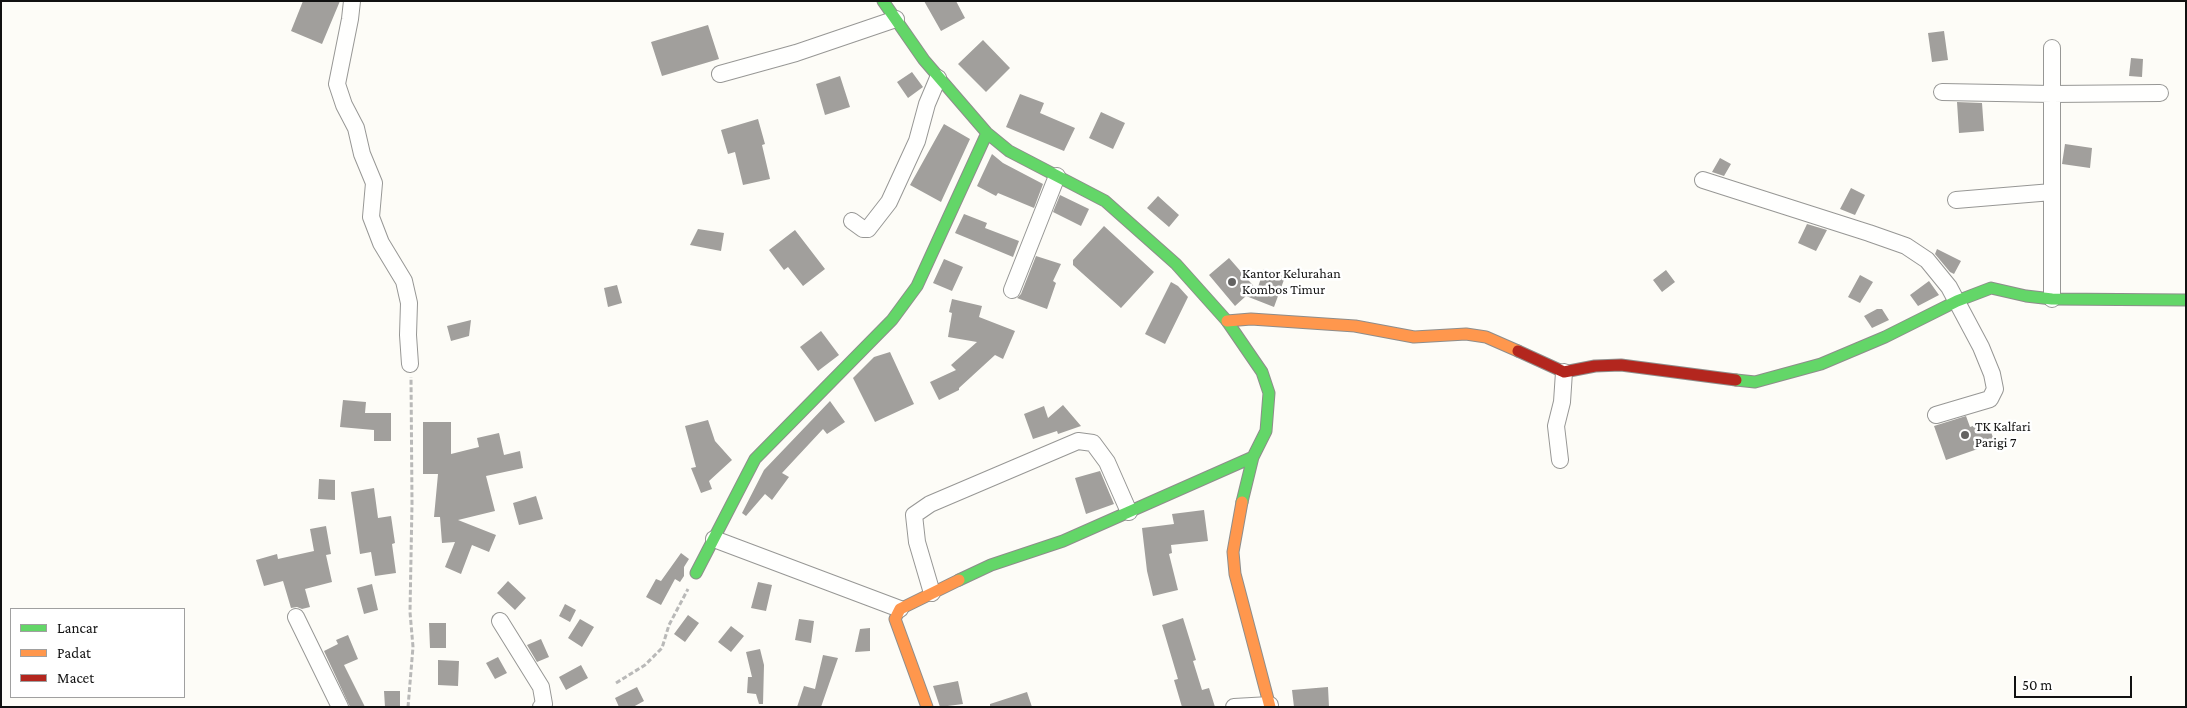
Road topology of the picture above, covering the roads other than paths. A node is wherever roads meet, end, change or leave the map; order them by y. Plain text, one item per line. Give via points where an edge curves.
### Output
1 (352, 1) edge
2 (883, 1) edge
3 (896, 19) junction
4 (2052, 48) dead end
5 (720, 74) dead end
6 (938, 78) junction
7 (1942, 92) dead end
8 (2160, 93) dead end
9 (2052, 94) junction
10 (987, 132) junction
11 (1057, 176) junction
12 (1703, 180) dead end
13 (2052, 192) junction
14 (1956, 200) dead end
15 (852, 221) dead end
16 (1012, 290) dead end
17 (2052, 299) junction
18 (2186, 300) edge
19 (1957, 302) junction
20 (1227, 321) junction
21 (410, 364) road end
22 (1564, 372) junction
23 (1936, 415) dead end
24 (1253, 458) junction
25 (1560, 460) dead end
26 (1129, 512) junction
27 (714, 538) junction
28 (696, 573) road end
29 (932, 593) junction
30 (900, 609) junction
31 (296, 617) dead end
32 (500, 621) dead end
33 (1270, 706) edge
34 (340, 707) edge
35 (541, 707) edge
36 (927, 707) edge
37 (1234, 707) edge

1 - 21 street via 337,84 374,183 371,216 381,243 404,281 409,303
2 - 3 street
3 - 5 street via 796,53
3 - 6 street
4 - 9 street
6 - 10 street
6 - 15 street via 917,141 889,202 868,229
7 - 9 street
8 - 9 street
9 - 13 street
10 - 11 street via 1009,151
10 - 27 street via 917,286 892,320 755,459
11 - 16 street
11 - 20 street via 1105,201 1144,234
12 - 19 street via 1906,246 1927,260
13 - 14 street
13 - 17 street
17 - 18 street
17 - 19 street via 1991,288
19 - 22 street via 1821,364 1754,382 1621,365
19 - 23 street via 1981,347 1995,389 1990,399
20 - 22 street via 1251,319 1355,326 1414,336 1466,334 1486,337
20 - 24 street via 1262,372 1269,393 1266,431
22 - 25 street via 1556,426
24 - 26 street
24 - 33 street via 1234,534 1233,552 1235,574
26 - 29 street via 1062,541 991,565
26 - 29 street via 1107,462 1094,443 1078,440 930,504 914,515 917,542
27 - 28 street
27 - 30 street
29 - 30 street
30 - 36 street via 895,618
31 - 34 street
32 - 35 street via 541,687 544,704
33 - 37 street

